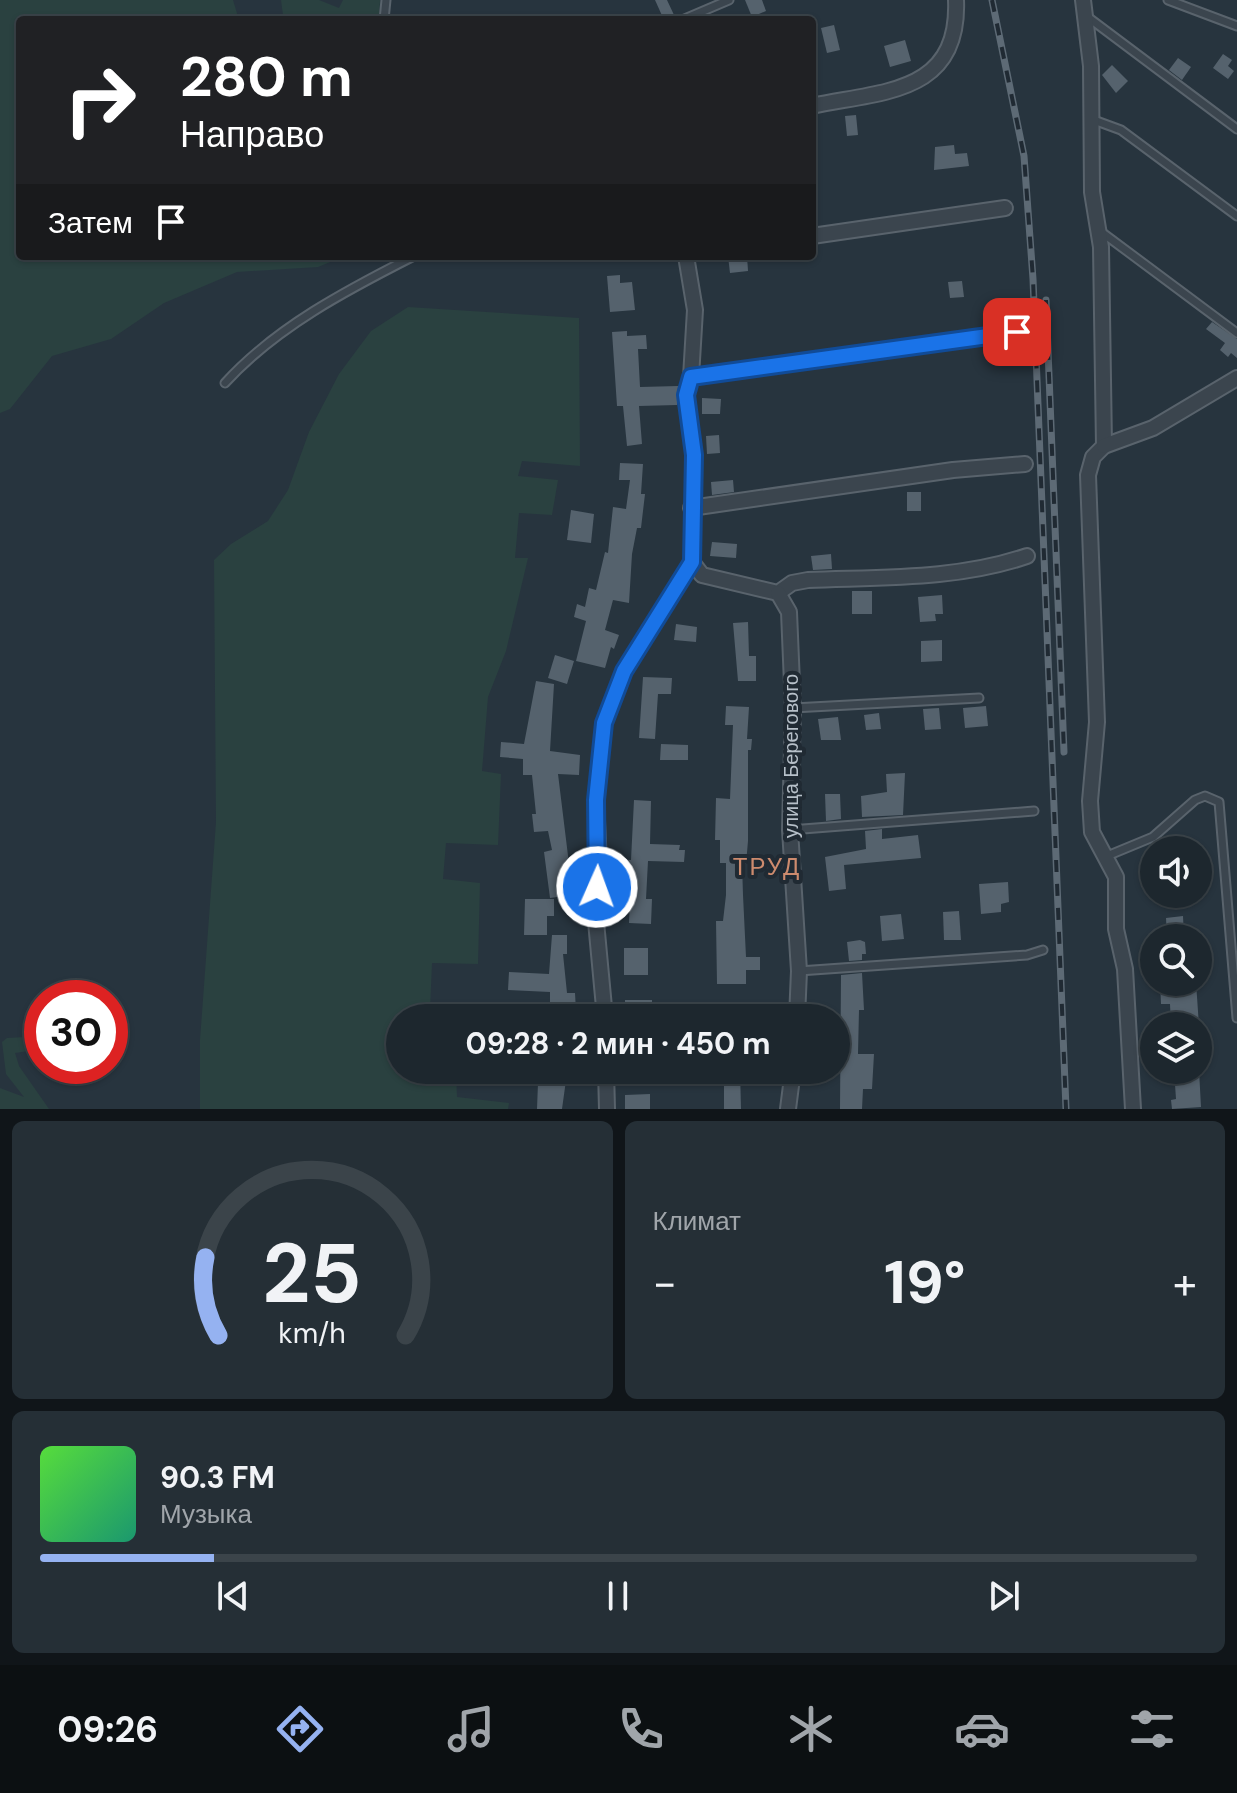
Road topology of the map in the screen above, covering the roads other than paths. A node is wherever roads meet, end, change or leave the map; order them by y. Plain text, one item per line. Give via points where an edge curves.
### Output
1 (729, 0) edge
2 (956, 0) edge
3 (1168, 0) edge
4 (1083, 7) edge
5 (691, 16) edge
6 (1237, 26) edge
7 (816, 105) edge
8 (1091, 119) junction
9 (1237, 129) edge
10 (1005, 208) dead end
11 (1237, 216) edge
12 (1098, 229) junction
13 (816, 235) edge
14 (406, 260) edge
15 (687, 260) edge
16 (1017, 332) dead end
17 (1237, 333) edge
18 (691, 377) junction
19 (1237, 378) edge
20 (225, 383) dead end
21 (1104, 446) junction
22 (1025, 464) dead end
23 (691, 508) junction
24 (1027, 556) dead end
25 (692, 562) junction
26 (778, 593) junction
27 (979, 698) dead end
28 (793, 708) junction
29 (1034, 811) dead end
30 (790, 830) junction
31 (1107, 856) junction
32 (1043, 950) dead end
33 (799, 971) junction
34 (604, 1004) edge
35 (798, 1004) edge
36 (1237, 1018) edge
37 (606, 1084) edge
38 (791, 1084) edge
39 (607, 1109) edge
40 (788, 1109) edge
41 (1133, 1109) edge

1 - 5 lane
2 - 7 street via 952,42 943,62 891,93
3 - 6 lane
4 - 8 street
4 - 9 lane
8 - 11 lane via 1121,130
8 - 12 street
10 - 13 street
12 - 17 lane
12 - 21 street
14 - 20 lane via 355,286 252,353
15 - 18 street via 695,310
16 - 18 street
18 - 23 street via 686,395 694,455
19 - 21 street via 1153,428
21 - 31 street via 1093,457 1088,475 1097,722 1090,801 1092,832
22 - 23 street
23 - 25 street
24 - 26 street via 992,568 931,575 808,580
25 - 26 street via 702,575
25 - 34 street via 624,671 604,723 596,800 595,911
26 - 28 street, улица Берегового via 789,612
27 - 28 lane
28 - 30 street, улица Берегового
29 - 30 lane
30 - 33 street, улица Берегового
31 - 36 lane via 1153,837 1195,800 1205,796 1219,802
31 - 41 street via 1116,877
32 - 33 lane
33 - 35 street, улица Берегового
37 - 39 street
38 - 40 street

